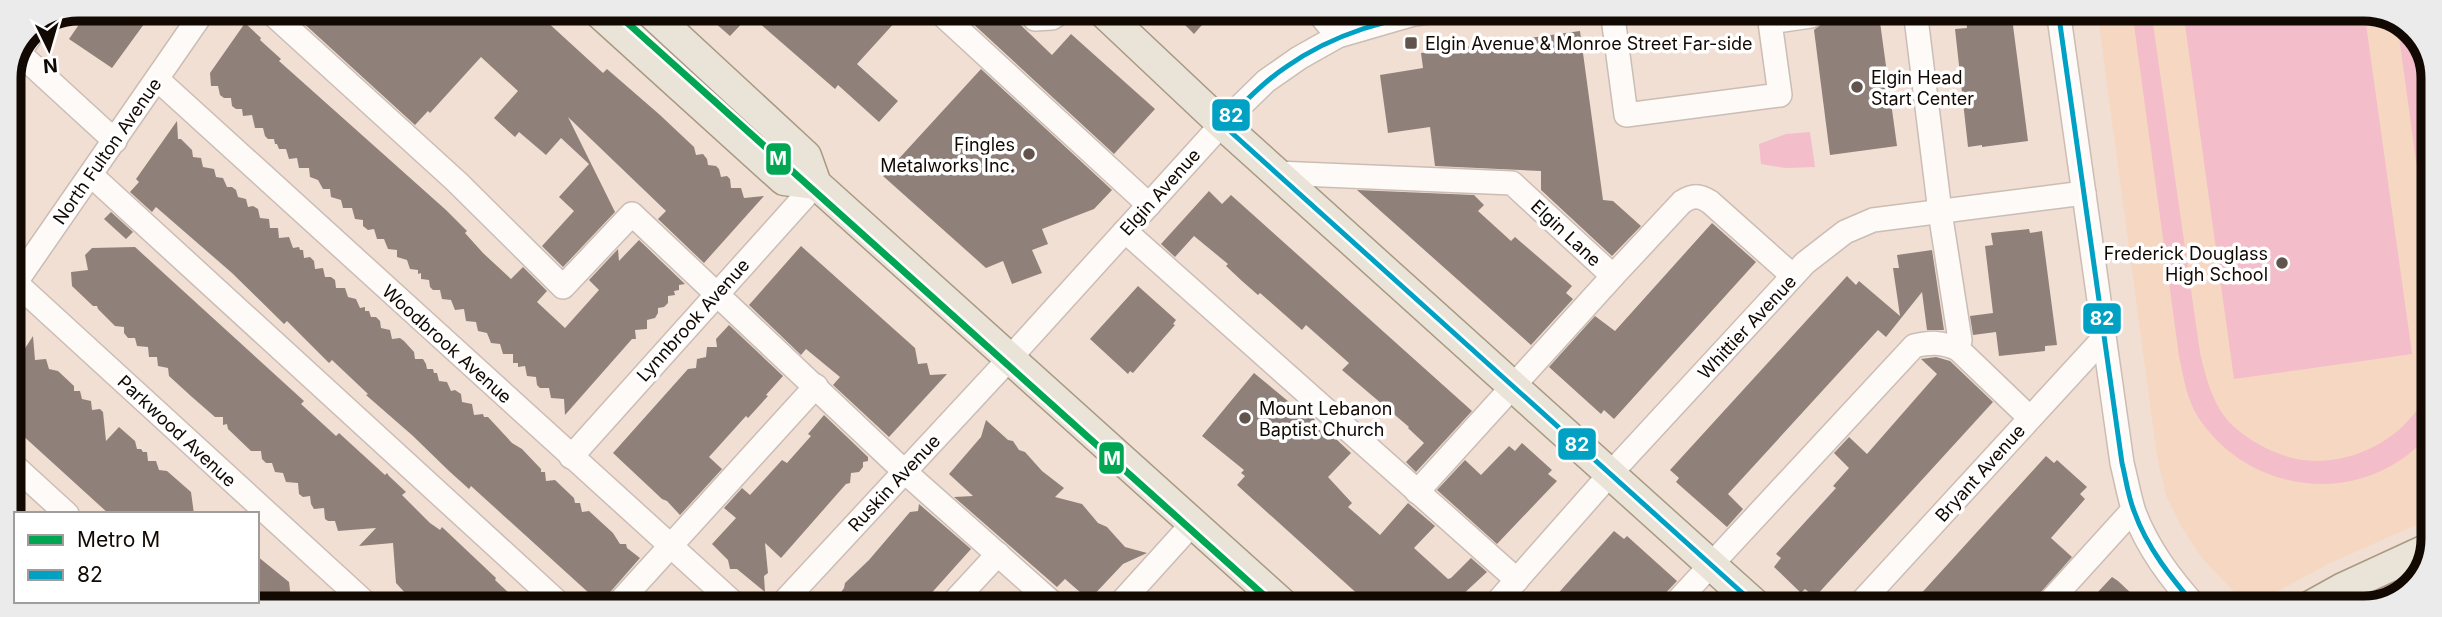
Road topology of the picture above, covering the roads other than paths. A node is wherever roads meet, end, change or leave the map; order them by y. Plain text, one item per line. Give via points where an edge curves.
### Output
1 (197, 21) edge
2 (280, 21) edge
3 (609, 21) edge
4 (660, 21) edge
5 (949, 21) edge
6 (1113, 21) edge
7 (1326, 21) edge
8 (1390, 21) edge
9 (1613, 21) edge
10 (1777, 21) edge
11 (1916, 21) edge
12 (2060, 21) edge
13 (1338, 36) junction
14 (25, 57) edge
15 (157, 79) junction
16 (1222, 124) junction
17 (115, 141) junction
18 (1277, 173) junction
19 (91, 175) junction
20 (816, 184) junction
21 (2084, 193) junction
22 (1149, 205) junction
23 (1940, 212) junction
24 (1125, 231) junction
25 (21, 274) edge
26 (1613, 276) junction
27 (1793, 276) junction
28 (716, 294) junction
29 (21, 295) edge
30 (2104, 339) junction
31 (1958, 349) junction
32 (1010, 358) junction
33 (816, 386) junction
34 (1514, 386) junction
35 (2030, 418) junction
36 (570, 457) junction
37 (905, 472) junction
38 (21, 473) edge
39 (1611, 473) junction
40 (1417, 492) junction
41 (245, 506) edge
42 (2133, 510) junction
43 (61, 512) edge
44 (259, 517) edge
45 (1193, 523) junction
46 (670, 546) junction
47 (2419, 553) edge
48 (999, 554) junction
49 (1712, 565) junction
50 (356, 596) edge
51 (551, 596) edge
52 (625, 596) edge
53 (726, 596) edge
54 (789, 596) edge
55 (959, 596) edge
56 (1045, 596) edge
57 (1127, 596) edge
58 (1274, 596) edge
59 (1508, 596) edge
60 (1510, 596) edge
61 (1682, 596) edge
62 (1746, 596) edge
63 (1867, 596) edge
64 (2055, 596) edge
65 (2187, 596) edge
66 (2328, 596) edge

1 - 15 street, North Fulton Avenue
2 - 28 street via 457,182 564,288 632,214
3 - 20 main road via 784,180
4 - 20 main road via 806,156
5 - 22 street
6 - 16 main road
7 - 13 street
8 - 13 street, Elgin Avenue
9 - 10 street via 1626,115 1780,94 1770,22
11 - 23 street
12 - 21 street
13 - 16 street, Elgin Avenue via 1266,81
14 - 17 street
15 - 17 street, North Fulton Avenue
15 - 36 street, Woodbrook Avenue
16 - 18 main road
16 - 22 street, Elgin Avenue
17 - 19 street, North Fulton Avenue
18 - 26 street, Elgin Lane via 1513,183
18 - 34 main road
19 - 25 street, North Fulton Avenue
19 - 51 street
20 - 28 street, Lynnbrook Avenue
20 - 32 main road
21 - 23 street, Whittier Avenue
21 - 30 street
22 - 24 street, Elgin Avenue
23 - 27 street, Whittier Avenue via 1873,220 1845,232
23 - 31 street
24 - 32 street, Elgin Avenue
24 - 40 street
26 - 27 street, Elgin Lane via 1682,202 1701,196
26 - 34 street
27 - 39 street, Whittier Avenue
28 - 33 street
28 - 36 street, Lynnbrook Avenue
29 - 41 street, Parkwood Avenue
30 - 35 street, Bryant Avenue
30 - 42 street
31 - 35 street
31 - 49 street via 1944,343 1914,346
32 - 37 street, Ruskin Avenue
32 - 45 main road
33 - 37 street
33 - 46 street
34 - 39 main road
34 - 40 street
35 - 63 street, Bryant Avenue
36 - 46 street, Woodbrook Avenue
37 - 48 street
37 - 54 street, Ruskin Avenue
38 - 43 street
39 - 49 main road
39 - 60 street, Whittier Avenue
40 - 59 street
42 - 64 street
42 - 65 street via 2160,564
44 - 50 street, Parkwood Avenue
45 - 57 street
45 - 58 main road
46 - 52 street
46 - 53 street, Woodbrook Avenue
47 - 66 main road
48 - 55 street
48 - 56 street
49 - 61 street
49 - 62 main road

